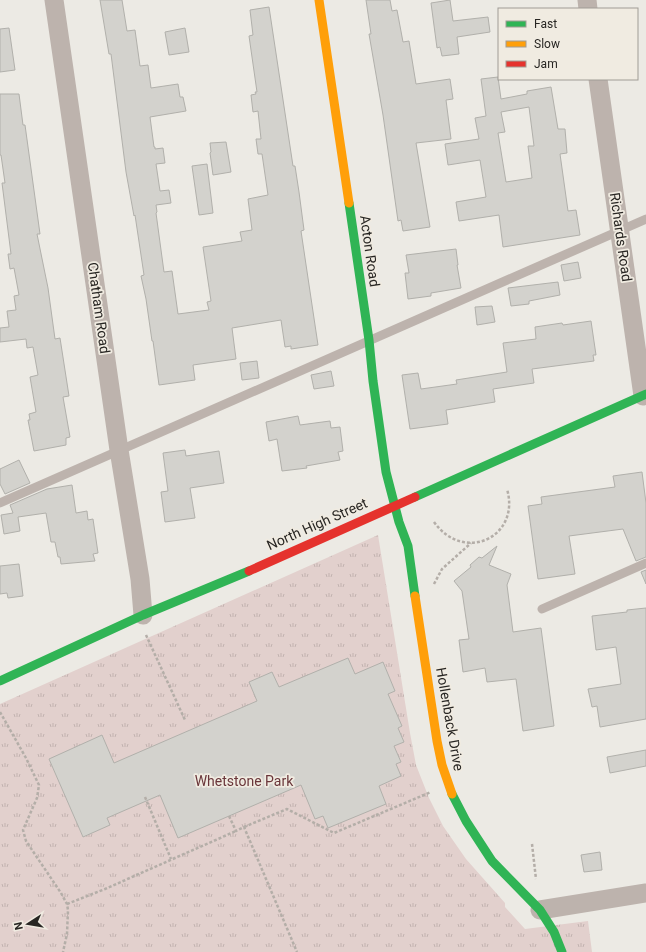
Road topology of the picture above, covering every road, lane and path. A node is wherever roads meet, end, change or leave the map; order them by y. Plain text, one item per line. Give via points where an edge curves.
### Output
1 (54, 0) edge
2 (319, 0) edge
3 (598, 80) edge
4 (646, 219) edge
5 (620, 230) junction
6 (370, 340) junction
7 (644, 395) edge
8 (119, 450) junction
9 (507, 489) dead end
10 (0, 502) edge
11 (394, 505) junction
12 (434, 522) dead end
13 (471, 543) junction
14 (646, 563) edge
15 (432, 587) dead end
16 (542, 609) dead end
17 (143, 615) junction
18 (0, 681) edge
19 (0, 712) edge
20 (185, 720) dead end
21 (431, 792) dead end
22 (145, 797) dead end
23 (229, 816) dead end
24 (244, 827) junction
25 (236, 831) junction
26 (532, 844) dead end
27 (171, 859) junction
28 (536, 881) dead end
29 (646, 894) edge
30 (67, 904) junction
31 (540, 910) junction
32 (63, 952) edge
33 (297, 952) edge
34 (562, 952) edge

1 - 8 street, Chatham Road
2 - 6 street, Acton Road
3 - 5 street, Richards Road
4 - 5 lane
5 - 6 lane
5 - 7 street, Richards Road
6 - 8 lane
6 - 11 street, Acton Road via 386,472
7 - 11 street, North High Street
8 - 10 lane
8 - 17 street, Chatham Road via 140,580
9 - 13 path via 510,504 503,525 492,536
11 - 17 street, North High Street
11 - 31 street, Hollenback Drive via 408,546 437,741 450,790 466,821 492,861
12 - 13 path via 443,533 456,541
13 - 15 path via 442,569
14 - 16 lane
17 - 18 street, North High Street
17 - 20 path via 147,638
19 - 30 path via 39,785 37,798 23,830 26,841
21 - 24 path via 334,833 286,809
22 - 27 path
23 - 25 path
24 - 25 path
24 - 33 path
25 - 27 path
26 - 28 path
27 - 30 path
29 - 31 street
30 - 32 path via 67,934
31 - 34 street, Hollenback Drive via 554,932

